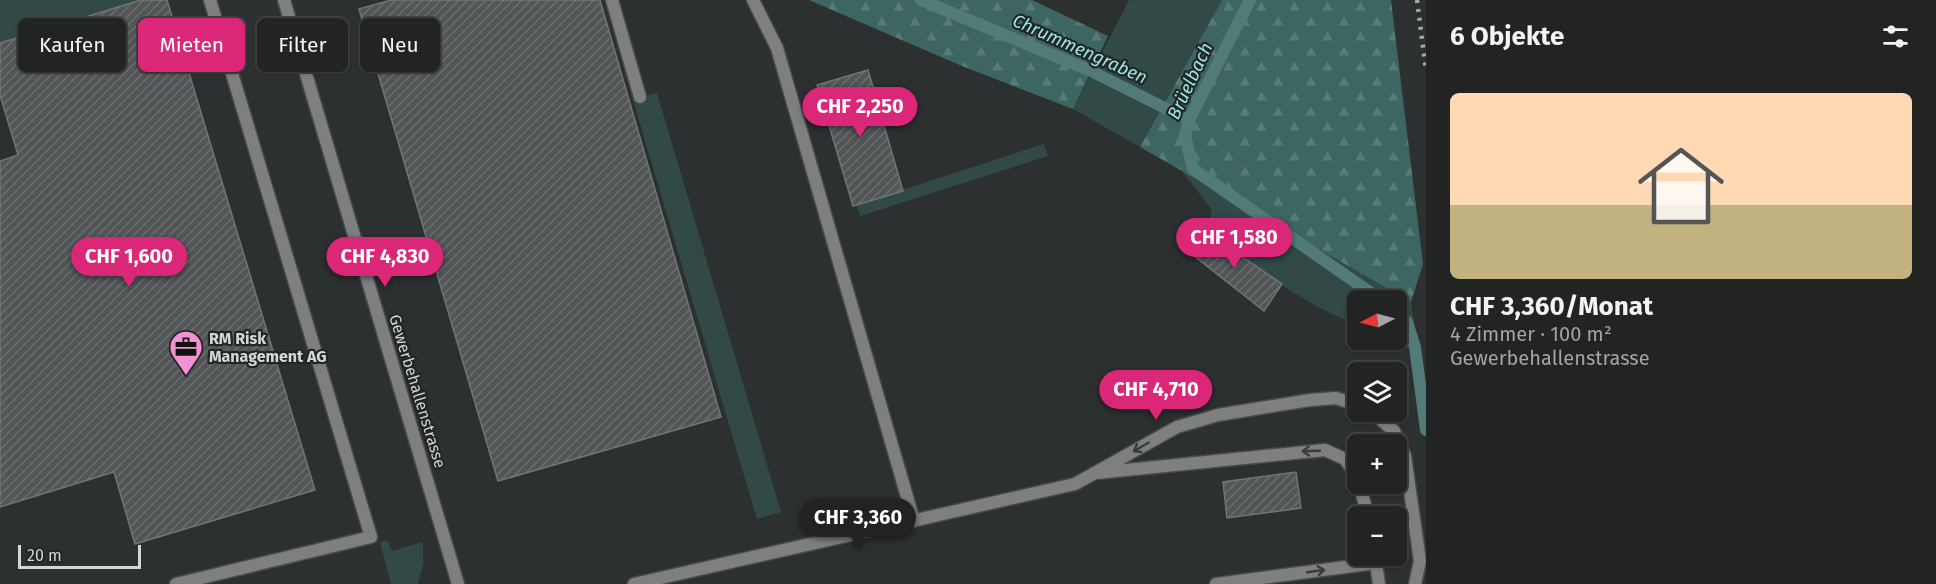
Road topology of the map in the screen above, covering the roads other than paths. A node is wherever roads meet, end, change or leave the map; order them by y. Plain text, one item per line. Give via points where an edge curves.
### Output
1 (210, 0) edge
2 (284, 0) edge
3 (612, 0) edge
4 (753, 0) edge
5 (640, 97) dead end
6 (1347, 402) edge
7 (1383, 422) edge
8 (1347, 462) edge
9 (1095, 473) junction
10 (914, 521) junction
11 (1347, 563) edge
12 (1376, 566) edge
13 (642, 583) edge
14 (176, 584) edge
15 (458, 584) edge
16 (1216, 584) edge
17 (1379, 584) edge
18 (1415, 584) edge

1 - 14 street via 371,537
2 - 15 street, Gewerbehallenstrasse
3 - 5 street
4 - 10 street via 777,48
6 -> 9 street via 1336,398 1255,407 1177,427
7 - 18 street via 1394,432 1405,456 1420,561
8 -> 9 street via 1325,450
9 - 10 street via 1075,484
10 - 13 street
16 -> 11 street
12 - 17 street

